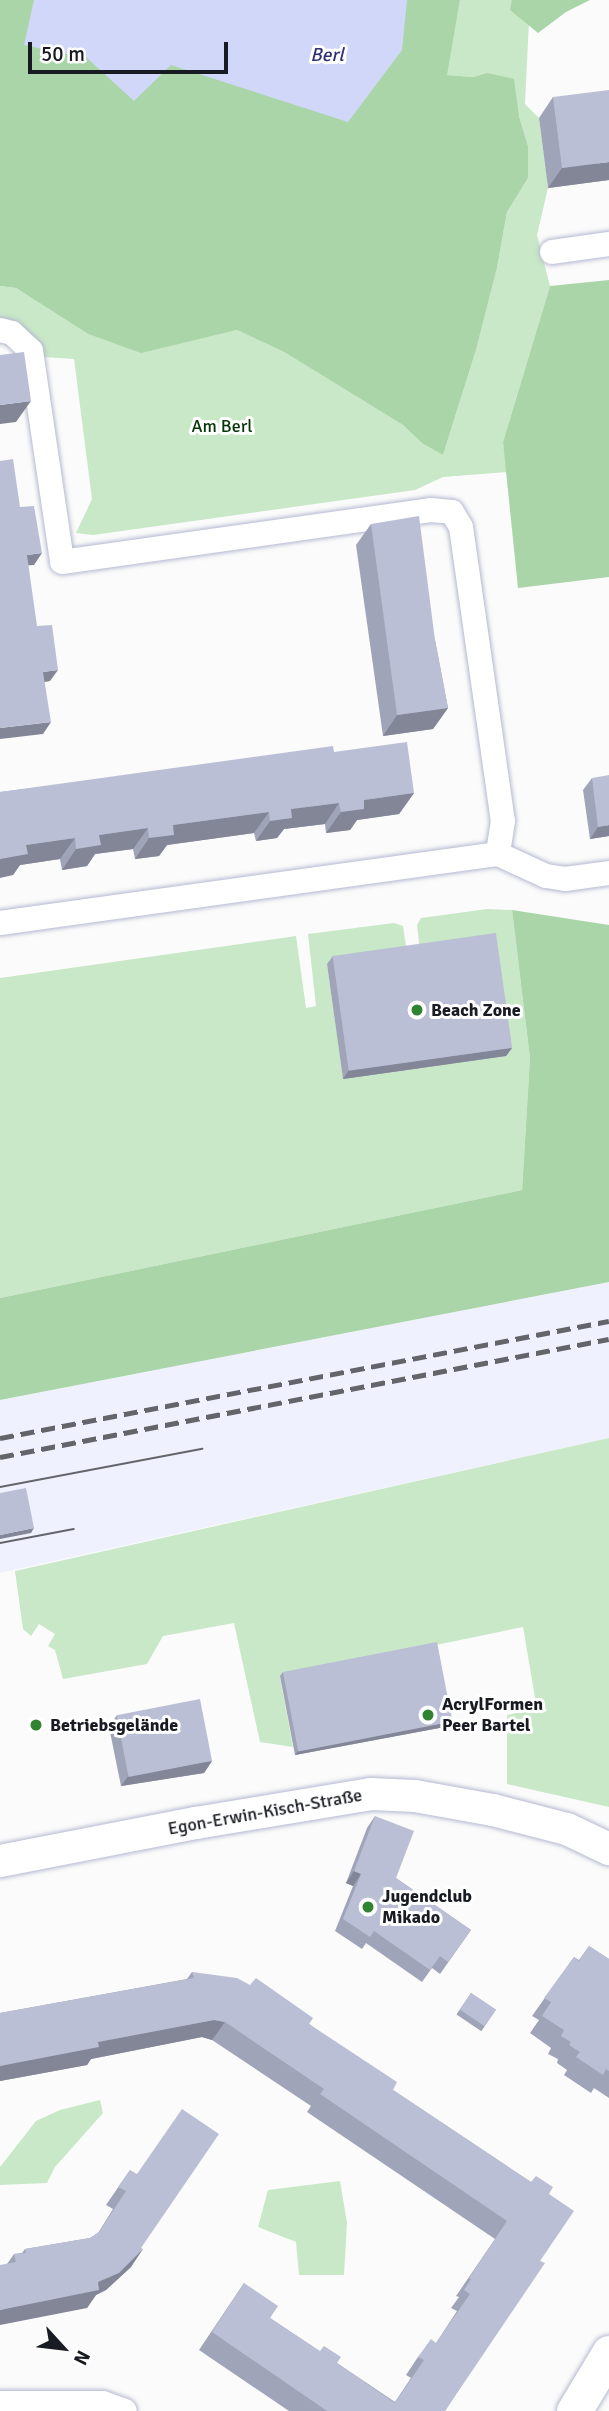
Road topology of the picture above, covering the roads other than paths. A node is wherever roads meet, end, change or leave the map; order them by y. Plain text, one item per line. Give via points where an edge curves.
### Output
1 (609, 244) edge
2 (552, 252) dead end
3 (0, 330) edge
4 (498, 854) junction
5 (607, 875) edge
6 (0, 923) edge
7 (609, 1849) edge
8 (0, 1861) edge
9 (609, 2353) edge
10 (0, 2403) edge
11 (125, 2411) edge
12 (574, 2411) edge

1 - 2 street
3 - 4 street via 12,333 31,351 62,562 430,510 452,512 461,527 503,821
4 - 5 street via 546,876
4 - 6 street
7 - 8 street, Egon-Erwin-Kisch-Straße via 567,1829 493,1810 415,1796 371,1794
9 - 12 main road
10 - 11 street via 103,2403

